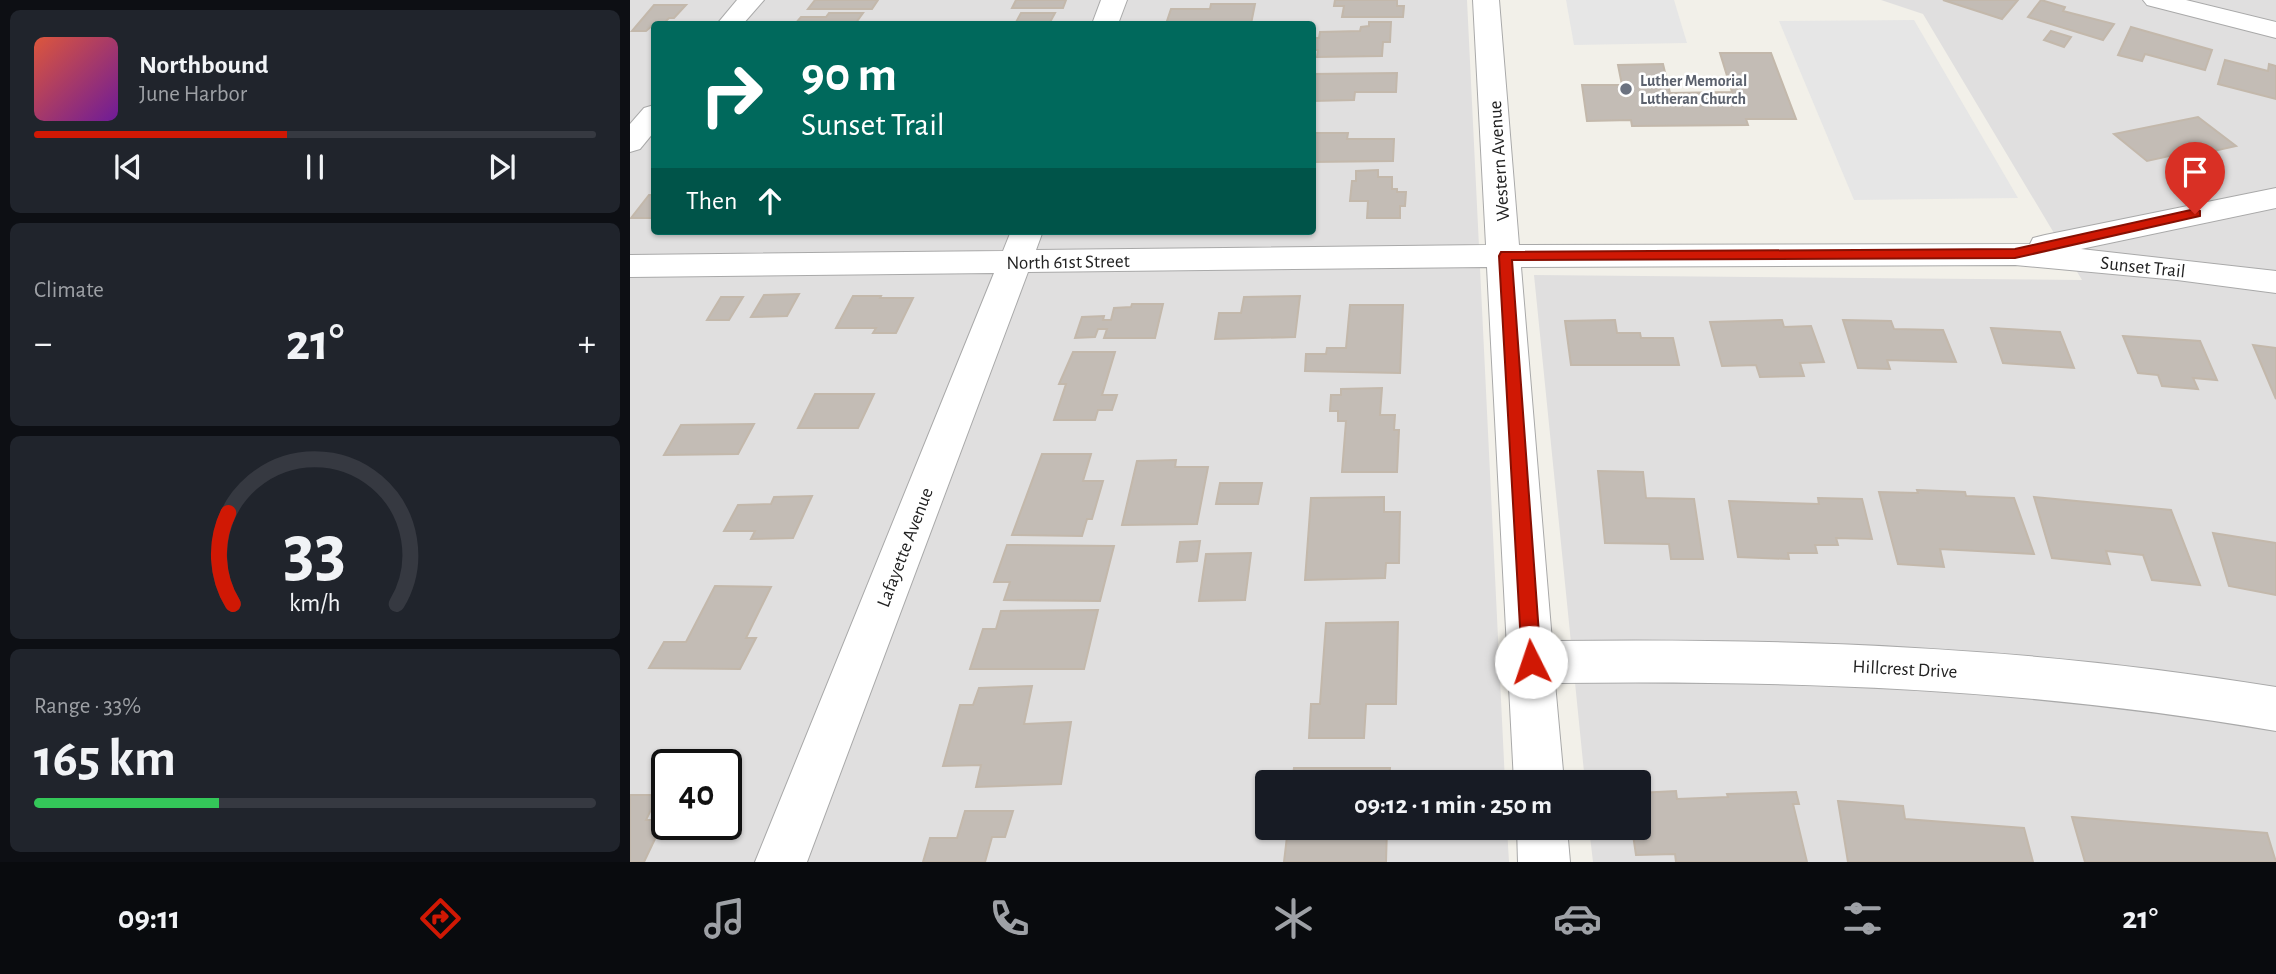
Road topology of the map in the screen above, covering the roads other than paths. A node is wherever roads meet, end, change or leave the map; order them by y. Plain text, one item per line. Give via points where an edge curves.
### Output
1 (751, 0) edge
2 (1114, 0) edge
3 (1486, 0) edge
4 (2156, 0) edge
5 (733, 21) edge
6 (1106, 21) edge
7 (2276, 30) edge
8 (651, 118) edge
9 (630, 143) edge
10 (2276, 198) edge
11 (2142, 224) junction
12 (1021, 246) edge
13 (2015, 254) junction
14 (1505, 256) junction
15 (630, 266) edge
16 (2177, 269) junction
17 (2276, 282) edge
18 (1531, 662) junction
19 (2276, 709) edge
20 (1538, 770) edge
21 (1543, 840) edge
22 (781, 862) edge
23 (1544, 862) edge

1 - 5 street
2 - 6 street
3 - 14 street, Western Avenue
4 - 7 street
8 - 9 street
10 - 11 street
11 - 13 street
11 - 16 street
12 - 14 street, North 61st Street
12 - 15 street, North 61st Street
12 - 22 street, Lafayette Avenue
13 - 14 street, Sunset Trail
13 - 16 street, Sunset Trail
14 - 18 street, Western Avenue
16 - 17 street, Sunset Trail
18 - 19 street, Hillcrest Drive via 1692,660 2002,673
18 - 20 street, Western Avenue
21 - 23 street

